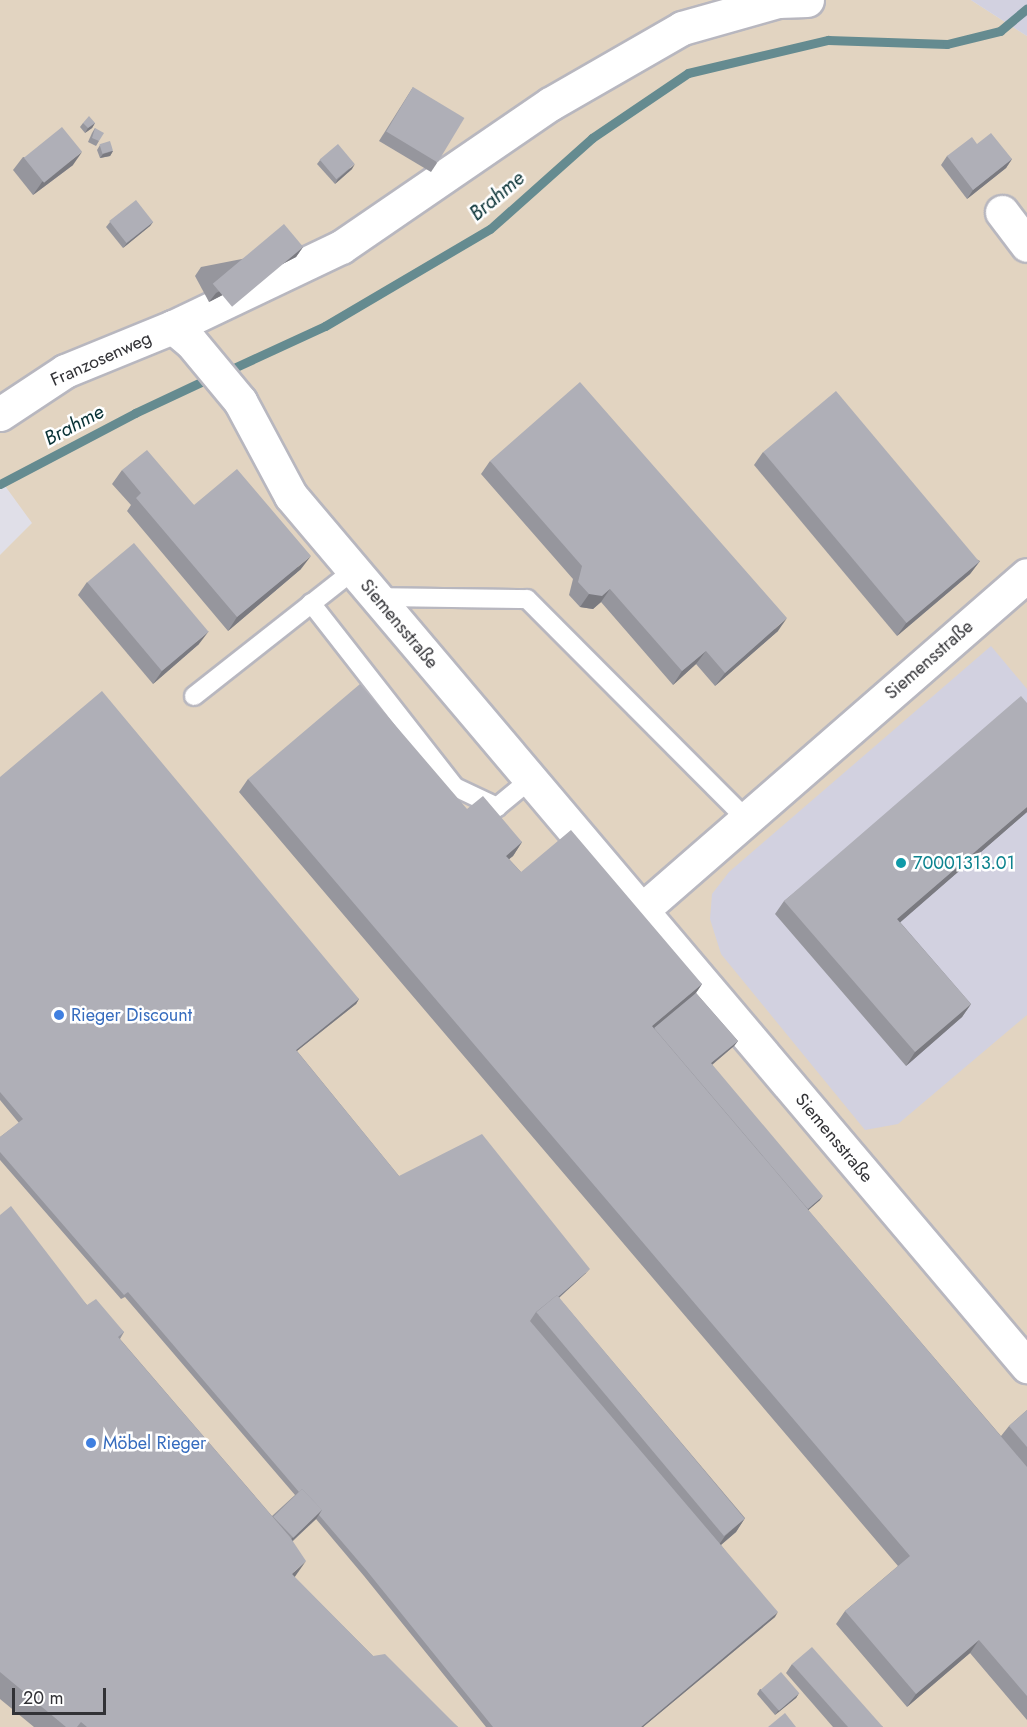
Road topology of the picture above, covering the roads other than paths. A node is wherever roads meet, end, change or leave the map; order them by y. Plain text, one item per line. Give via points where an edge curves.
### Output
1 (807, 0) edge
2 (182, 335) junction
3 (0, 414) edge
4 (354, 570) junction
5 (1027, 575) edge
6 (377, 597) junction
7 (312, 603) junction
8 (194, 696) dead end
9 (531, 779) junction
10 (746, 819) junction
11 (642, 910) junction
12 (1027, 1366) edge

1 - 2 street, Franzosenweg via 778,2 682,28 550,104 341,247
2 - 3 street, Franzosenweg via 65,371
2 - 4 street, Siemensstraße via 240,401 291,496
4 - 6 street, Siemensstraße
4 - 7 lane
5 - 10 street, Siemensstraße
6 - 9 street, Siemensstraße
6 - 10 lane via 527,599
7 - 8 lane
7 - 9 lane via 455,787 497,807
9 - 11 street, Siemensstraße
10 - 11 street, Siemensstraße
11 - 12 street, Siemensstraße

